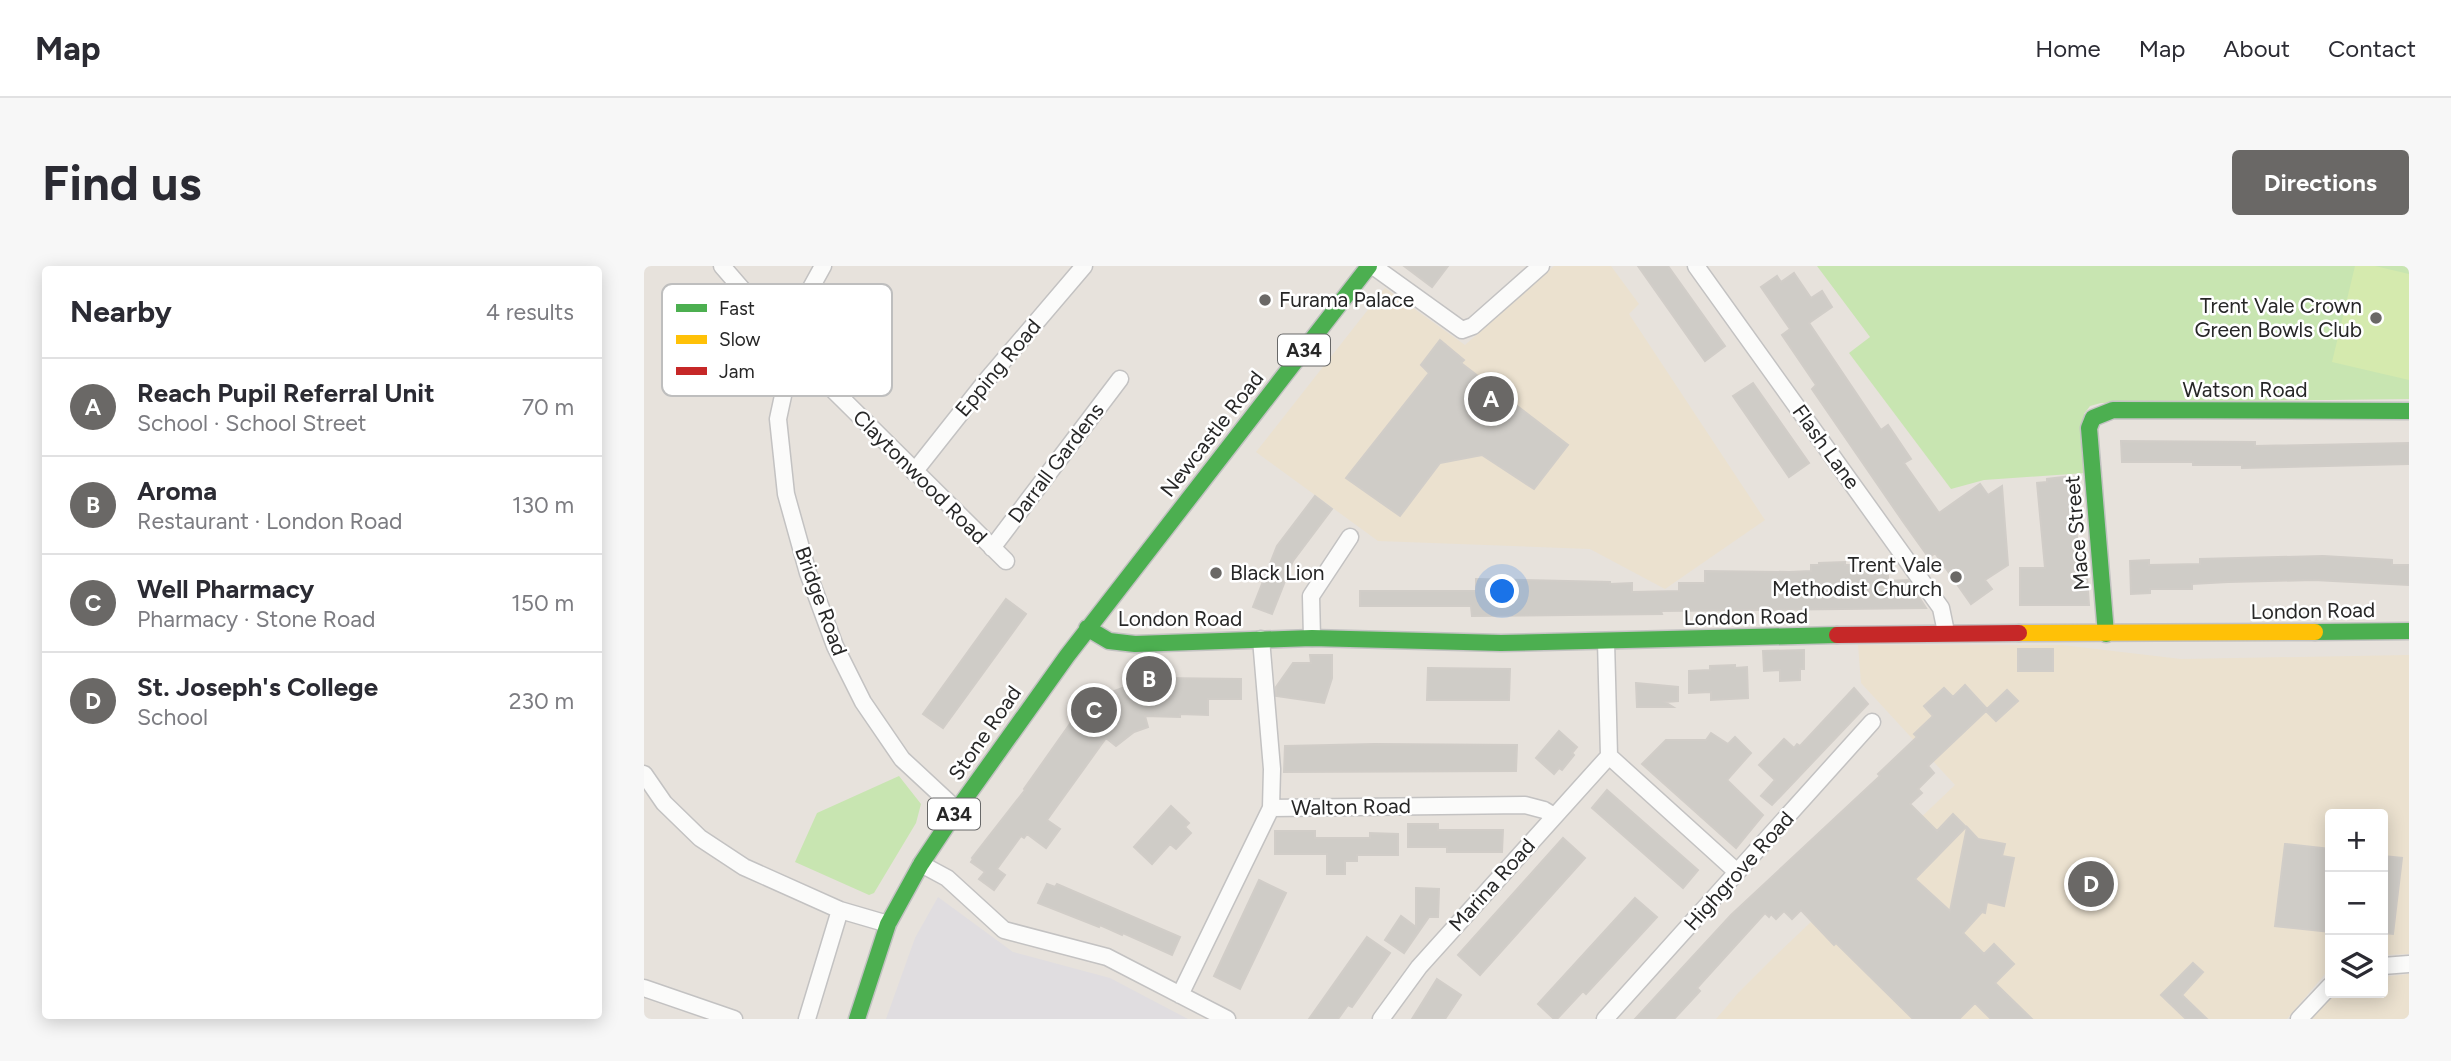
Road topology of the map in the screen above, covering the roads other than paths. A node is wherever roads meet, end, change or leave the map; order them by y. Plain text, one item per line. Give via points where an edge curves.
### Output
1 (723, 266) edge
2 (822, 266) edge
3 (1084, 266) edge
4 (1371, 266) edge
5 (1541, 266) edge
6 (1696, 266) edge
7 (738, 284) edge
8 (812, 284) edge
9 (1120, 379) dead end
10 (784, 396) edge
11 (839, 396) edge
12 (2409, 411) edge
13 (2089, 428) joint
14 (914, 472) junction
15 (1350, 537) dead end
16 (992, 548) junction
17 (1006, 561) dead end
18 (1087, 628) junction
19 (2409, 631) edge
20 (1946, 632) junction
21 (2106, 634) junction
22 (1312, 638) junction
23 (1261, 639) junction
24 (1606, 641) junction
25 (1872, 722) dead end
26 (1609, 756) junction
27 (644, 774) edge
28 (1270, 808) junction
29 (957, 810) junction
30 (1553, 816) junction
31 (921, 864) junction
32 (1738, 872) junction
33 (840, 910) junction
34 (888, 924) junction
35 (2409, 964) edge
36 (2388, 966) edge
37 (644, 988) edge
38 (2325, 991) edge
39 (1180, 995) junction
40 (734, 1019) edge
41 (807, 1019) edge
42 (857, 1019) edge
43 (1227, 1019) edge
44 (1381, 1019) edge
45 (1605, 1019) edge
46 (2299, 1019) edge

1 - 7 street, Claytonwood Road
2 - 8 street
3 - 14 street, Epping Road
4 - 5 street via 1462,330 1473,326
4 - 18 main road, Newcastle Road / A34
6 - 20 street, Flash Lane via 1941,608
9 - 16 street, Darrall Gardens
10 - 29 street, Bridge Road via 778,419 786,494 835,646 863,702 902,759
11 - 14 street, Claytonwood Road
12 - 13 main road, Watson Road via 2113,410 2093,418
13 - 21 main road, Mace Street
14 - 16 street, Claytonwood Road
15 - 22 street via 1311,596
16 - 17 street, Claytonwood Road
18 - 23 main road, London Road via 1110,641 1135,644
18 - 29 main road, Stone Road / A34
19 - 21 main road, London Road
20 - 21 main road, London Road
20 - 24 main road, London Road
22 - 23 main road, London Road
22 - 24 main road, London Road
23 - 28 street via 1272,769
24 - 26 street
25 - 32 street, Highgrove Road
26 - 30 street, Marina Road
26 - 32 street
27 - 33 street via 664,803 700,838 744,867
28 - 30 street, Walton Road via 1525,804
28 - 39 street, Walton Road
29 - 31 main road, Stone Road / A34
30 - 44 street, Marina Road via 1419,967
31 - 34 main road, Stone Road / A34
31 - 39 street via 947,878 1004,930 1107,957
32 - 45 street, Highgrove Road
33 - 34 street
33 - 41 street
34 - 42 main road, Stone Road / A34
35 - 36 street
37 - 40 street
38 - 46 street
39 - 43 street

